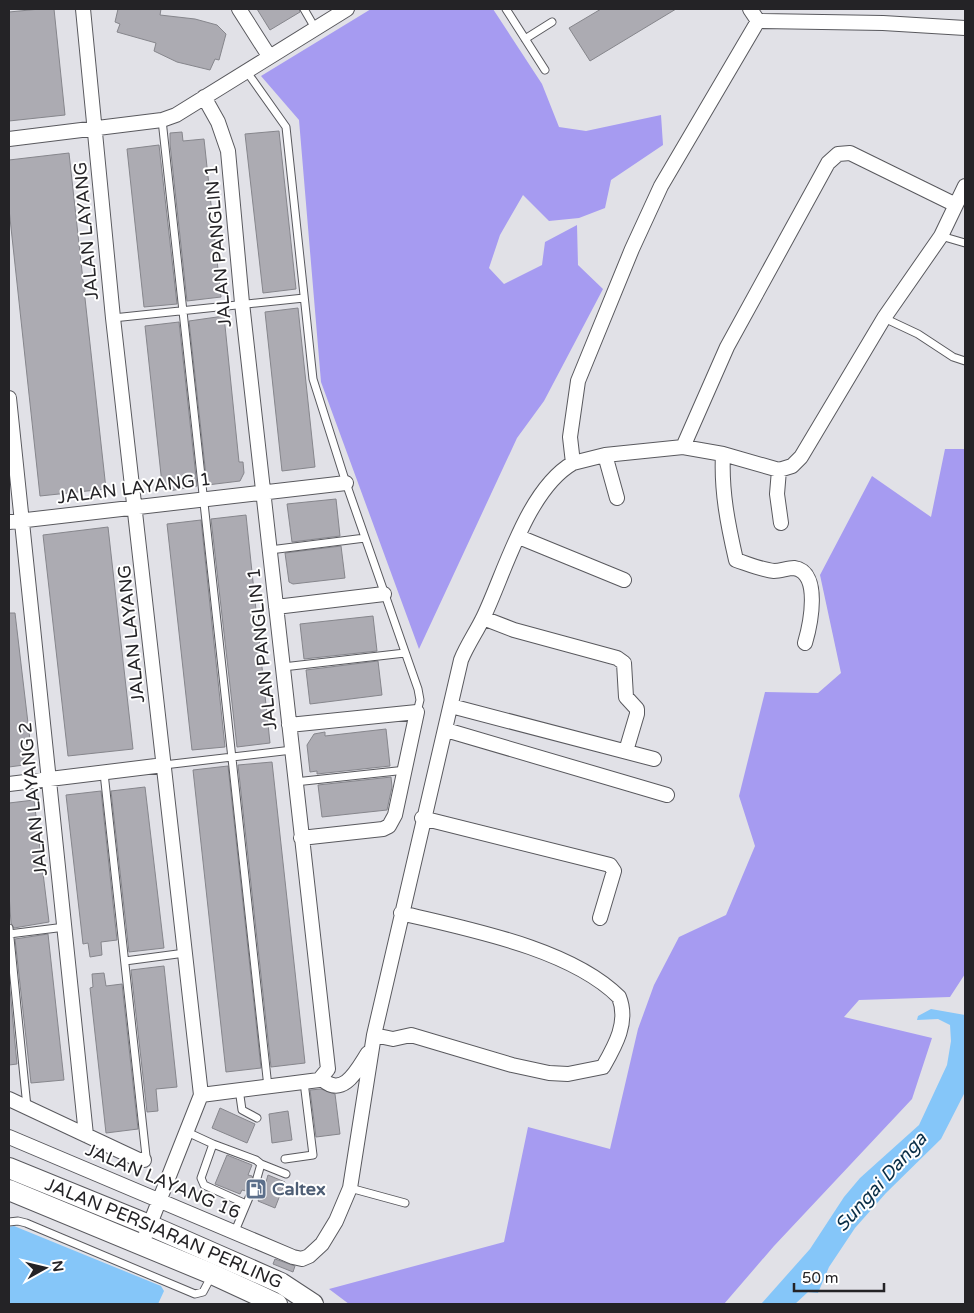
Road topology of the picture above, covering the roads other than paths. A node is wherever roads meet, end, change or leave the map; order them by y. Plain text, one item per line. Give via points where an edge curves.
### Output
1 (83, 9) edge
2 (239, 9) edge
3 (304, 9) edge
4 (347, 9) edge
5 (506, 9) edge
6 (750, 9) edge
7 (758, 21) junction
8 (552, 22) dead end
9 (315, 28) junction
10 (965, 28) edge
11 (525, 39) junction
12 (268, 56) junction
13 (544, 70) dead end
14 (246, 72) junction
15 (204, 98) junction
16 (162, 120) junction
17 (96, 128) junction
18 (9, 139) edge
19 (965, 186) edge
20 (956, 205) junction
21 (941, 236) junction
22 (965, 243) edge
23 (304, 298) junction
24 (242, 303) junction
25 (183, 310) junction
26 (113, 318) junction
27 (884, 318) junction
28 (965, 361) edge
29 (9, 398) edge
30 (683, 447) junction
31 (723, 454) junction
32 (605, 455) junction
33 (573, 462) junction
34 (778, 470) junction
35 (346, 483) junction
36 (264, 492) junction
37 (618, 498) dead end
38 (202, 500) junction
39 (136, 507) junction
40 (15, 521) edge
41 (781, 523) dead end
42 (519, 537) junction
43 (365, 538) junction
44 (270, 550) junction
45 (624, 580) dead end
46 (384, 594) junction
47 (276, 607) junction
48 (483, 618) junction
49 (805, 643) dead end
50 (405, 652) junction
51 (283, 666) junction
52 (451, 706) junction
53 (417, 712) junction
54 (289, 724) junction
55 (446, 730) junction
56 (292, 750) junction
57 (626, 750) junction
58 (231, 757) junction
59 (654, 759) dead end
60 (164, 766) junction
61 (406, 770) junction
62 (104, 773) junction
63 (50, 779) junction
64 (295, 782) junction
65 (9, 784) edge
66 (667, 795) dead end
67 (422, 818) junction
68 (301, 838) junction
69 (402, 913) junction
70 (600, 918) dead end
71 (65, 927) junction
72 (9, 928) edge
73 (9, 934) edge
74 (185, 953) junction
75 (125, 960) junction
76 (373, 1041) junction
77 (322, 1078) junction
78 (304, 1082) junction
79 (268, 1087) junction
80 (239, 1089) junction
81 (201, 1095) junction
82 (9, 1098) edge
83 (27, 1108) junction
84 (257, 1118) dead end
85 (187, 1132) junction
86 (86, 1136) junction
87 (9, 1137) edge
88 (213, 1144) junction
89 (285, 1158) dead end
90 (144, 1160) joint
91 (261, 1164) junction
92 (9, 1168) edge
93 (286, 1174) dead end
94 (258, 1178) dead end
95 (350, 1188) junction
96 (9, 1190) edge
97 (251, 1194) dead end
98 (159, 1199) junction
99 (405, 1203) dead end
100 (246, 1204) junction
101 (9, 1222) edge
102 (149, 1225) junction
103 (236, 1231) junction
104 (141, 1245) junction
105 (212, 1274) junction
106 (277, 1304) edge
107 (314, 1304) edge

1 - 17 street, JALAN LAYANG
2 - 12 street
3 - 9 lane
4 - 9 street
5 - 11 lane
6 - 7 street
7 - 10 street
7 - 33 street via 660,186 640,230 578,381 570,437
8 - 11 lane
9 - 12 street
11 - 13 lane
12 - 14 street
14 - 15 street
14 - 23 lane via 286,127
15 - 16 street
15 - 24 street, JALAN PANGLIN 1 via 218,122 228,151
16 - 17 street
16 - 25 lane
17 - 18 street
17 - 26 street, JALAN LAYANG
19 - 20 street
20 - 21 street
20 - 30 street via 850,153 833,158 727,347
21 - 22 lane
21 - 27 street
23 - 24 lane
23 - 35 lane via 313,379
24 - 25 lane
24 - 36 street, JALAN PANGLIN 1
25 - 26 lane
25 - 38 lane
26 - 39 street, JALAN LAYANG
27 - 28 lane
27 - 34 street via 801,457 792,466
29 - 40 street, JALAN LAYANG 2
30 - 31 street
30 - 32 street
31 - 34 street
31 - 49 street via 725,510 736,560 774,571 793,568 800,571 809,582 812,598
32 - 33 street
32 - 37 street
33 - 42 street via 539,494
34 - 41 street
35 - 36 street, JALAN LAYANG 1
35 - 43 lane
36 - 38 street, JALAN LAYANG 1
36 - 44 street, JALAN PANGLIN 1
38 - 39 street, JALAN LAYANG 1
38 - 58 lane
39 - 40 street, JALAN LAYANG 1
39 - 60 street, JALAN LAYANG
40 - 63 street, JALAN LAYANG 2
42 - 45 street
42 - 48 street
43 - 44 lane
43 - 46 lane
44 - 47 street, JALAN PANGLIN 1
46 - 47 street
46 - 50 lane
47 - 51 street, JALAN PANGLIN 1
48 - 52 street via 461,660
48 - 57 street via 514,630 617,658 624,663 626,697 637,709
50 - 51 lane
50 - 53 lane via 418,688
51 - 54 street, JALAN PANGLIN 1
52 - 55 street
52 - 57 street
53 - 54 street
53 - 61 street
54 - 56 street, JALAN PANGLIN 1
55 - 66 street
55 - 67 street
56 - 58 lane
56 - 64 street, JALAN PANGLIN 1
57 - 59 street
58 - 60 lane
58 - 79 lane
60 - 62 street
60 - 74 street, JALAN LAYANG
61 - 64 lane
61 - 68 street via 395,815 389,826
62 - 63 street
62 - 75 lane
63 - 65 street
63 - 71 street, JALAN LAYANG 2
64 - 68 street, JALAN PANGLIN 1
67 - 69 street
67 - 70 street via 610,865 614,871 613,878
68 - 77 street, JALAN PANGLIN 1 via 328,1069
69 - 76 street
69 - 76 street via 532,948 591,976 619,997 623,1017 619,1034 603,1067 568,1074 512,1065 411,1035
71 - 73 lane
71 - 86 street, JALAN LAYANG 2
72 - 73 lane
73 - 83 lane
74 - 75 lane
74 - 81 street, JALAN LAYANG
75 - 90 lane
76 - 77 street via 348,1082 332,1085
76 - 95 street
77 - 78 street
78 - 79 street
78 - 89 lane via 313,1155
79 - 80 street
80 - 81 street
80 - 84 lane via 242,1110
81 - 85 street, JALAN LAYANG
82 - 83 street
83 - 86 street
85 - 88 lane
85 - 98 street, JALAN LAYANG
86 - 90 street
87 - 98 street, JALAN LAYANG 16
88 - 91 lane
88 - 100 lane via 201,1178 204,1185
91 - 93 lane
91 - 94 lane
92 - 102 main road, JALAN PERSIARAN PERLING
95 - 99 lane
95 - 103 street, JALAN LAYANG 16 via 336,1222 322,1244 302,1259
96 - 104 main road, JALAN PERSIARAN PERLING
97 - 100 lane
98 - 102 street, JALAN LAYANG
98 - 103 street, JALAN LAYANG 16
100 - 103 lane
101 - 105 lane via 26,1223 195,1294 205,1290
102 - 104 street, JALAN LAYANG
102 - 107 main road, JALAN PERSIARAN PERLING via 281,1283
104 - 105 main road, JALAN PERSIARAN PERLING
105 - 106 main road, JALAN PERSIARAN PERLING

